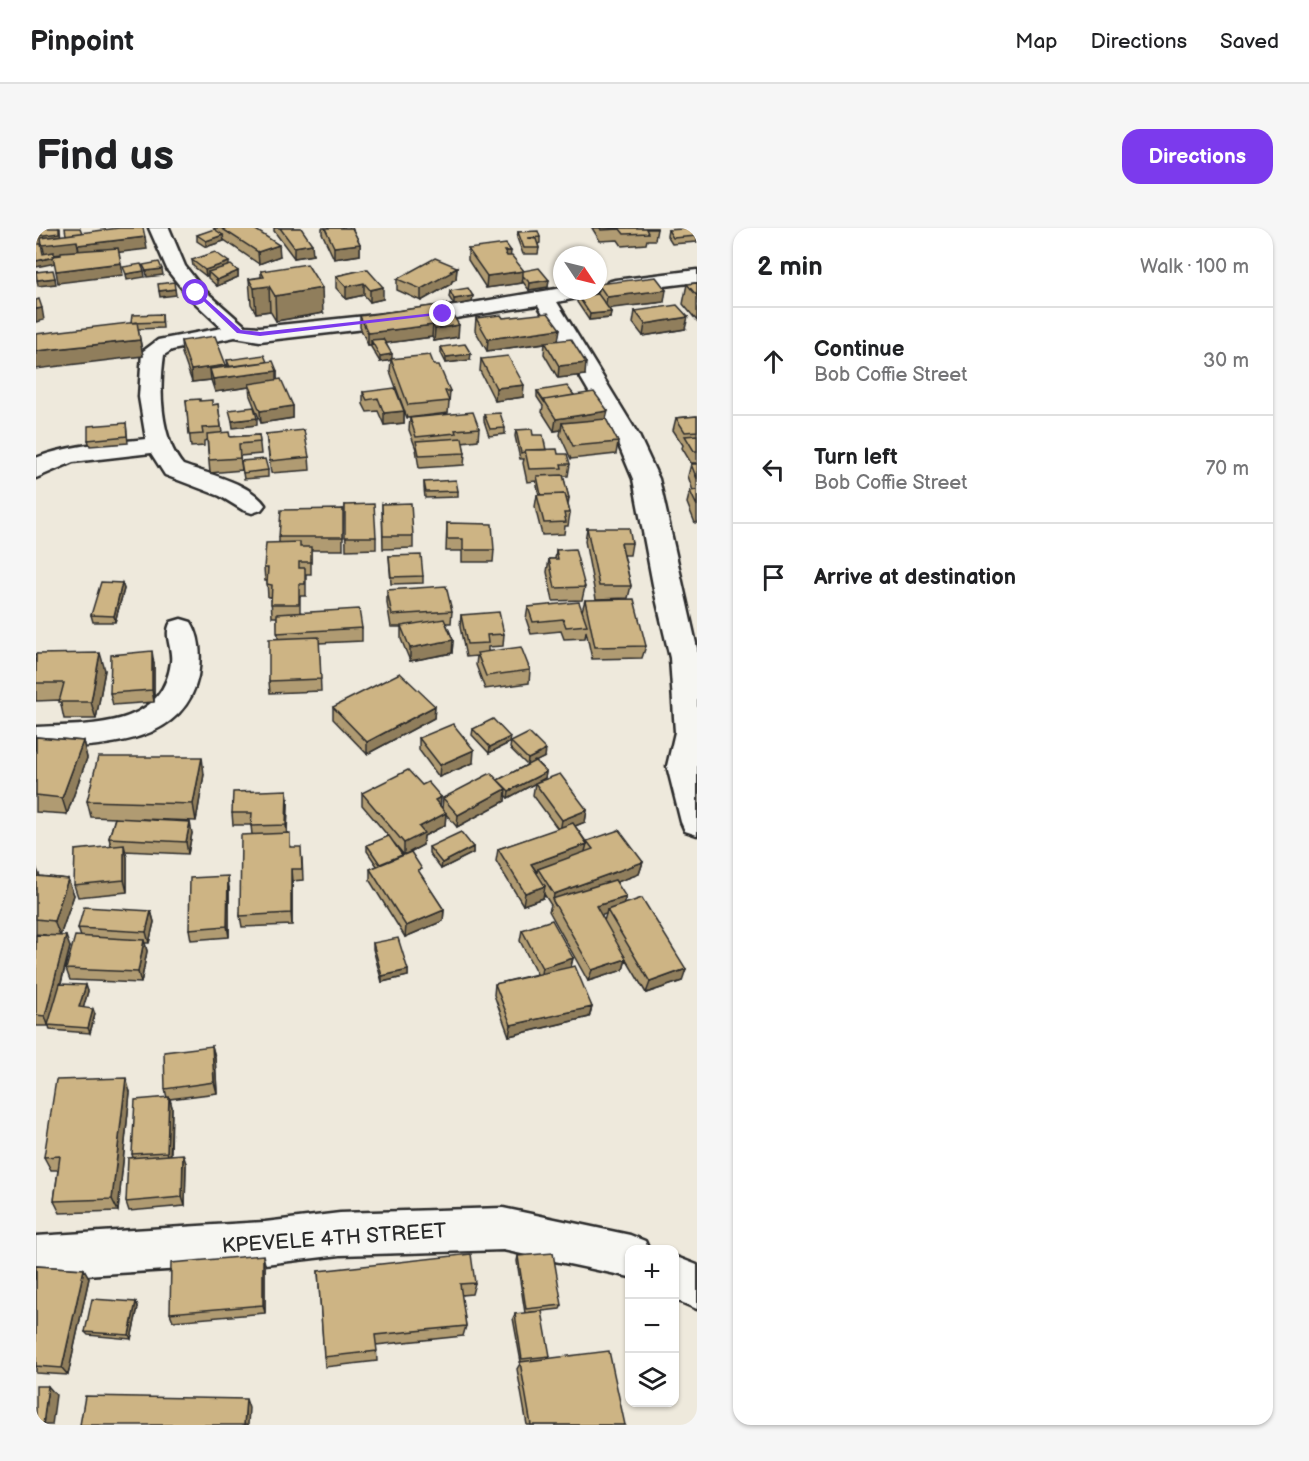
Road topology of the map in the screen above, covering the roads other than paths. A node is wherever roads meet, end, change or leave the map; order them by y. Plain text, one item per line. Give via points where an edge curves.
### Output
1 (159, 228) edge
2 (697, 276) edge
3 (607, 288) edge
4 (553, 296) edge
5 (544, 298) junction
6 (239, 332) junction
7 (157, 445) junction
8 (36, 471) edge
9 (252, 505) dead end
10 (181, 629) dead end
11 (692, 675) edge
12 (36, 738) edge
13 (697, 822) edge
14 (625, 1255) edge
15 (36, 1257) edge
16 (679, 1279) edge
17 (697, 1287) edge

1 - 6 street via 185,282
2 - 3 street
4 - 5 street
5 - 6 street via 443,314 260,334
5 - 11 street via 627,436 646,479
6 - 7 street via 166,345 153,352
7 - 8 street via 63,456 42,463
7 - 9 street via 174,470 229,491
10 - 12 street via 186,659 183,676 173,699 158,716 123,732
11 - 13 street via 690,732 683,766
14 - 15 street, KPEVELE 4TH STREET via 503,1229 340,1234 265,1244
16 - 17 street

